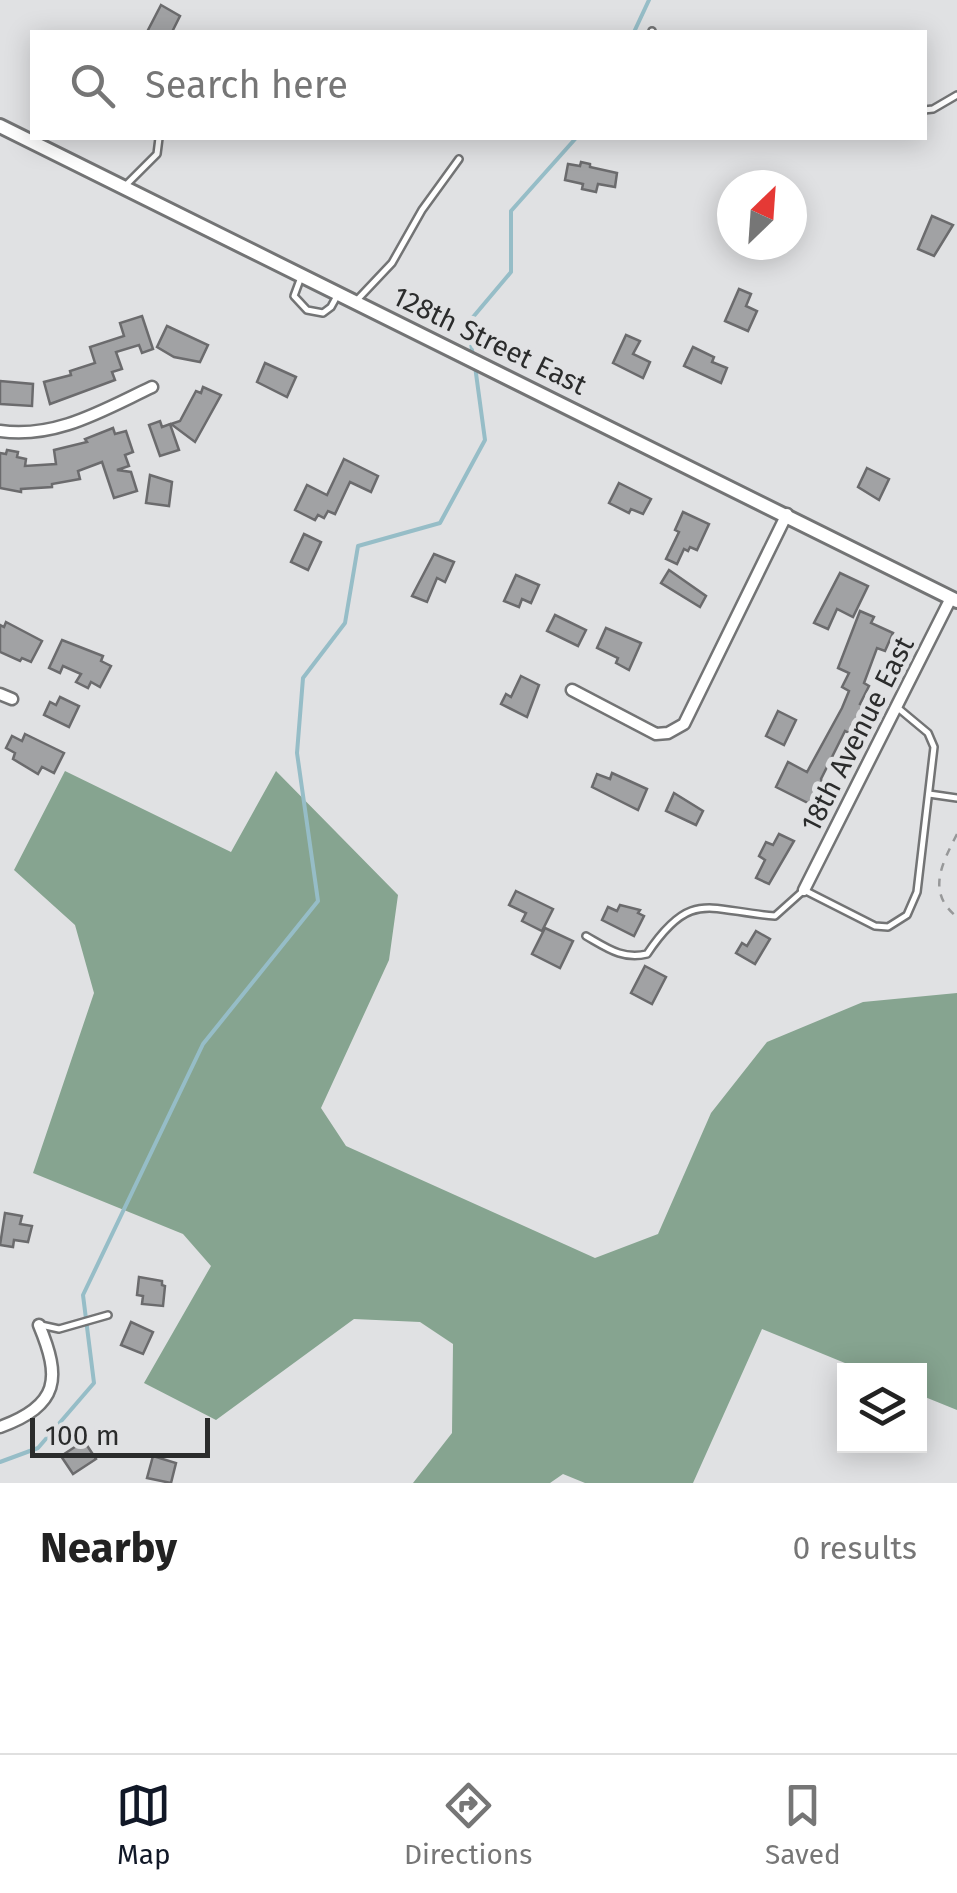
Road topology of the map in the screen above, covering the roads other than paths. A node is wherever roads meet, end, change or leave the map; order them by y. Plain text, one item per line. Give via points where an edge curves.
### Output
1 (957, 95) edge
2 (927, 109) edge
3 (0, 126) edge
4 (159, 140) edge
5 (458, 159) dead end
6 (124, 188) junction
7 (302, 275) junction
8 (339, 293) junction
9 (356, 302) junction
10 (152, 387) dead end
11 (0, 431) edge
12 (787, 514) junction
13 (954, 599) edge
14 (572, 690) dead end
15 (897, 706) junction
16 (929, 794) junction
17 (957, 798) edge
18 (804, 890) junction
19 (586, 936) dead end
20 (108, 1315) dead end
21 (38, 1325) joint
22 (0, 1427) edge

1 - 2 lane
3 - 6 street, 128th Street East
4 - 6 lane via 158,154
5 - 9 lane via 392,263
6 - 7 street, 128th Street East
7 - 8 street, 128th Street East
7 - 8 lane via 294,296 307,310 323,313
8 - 9 street, 128th Street East
9 - 12 street, 128th Street East
10 - 11 street via 61,428
12 - 13 street, 128th Street East
12 - 14 street via 684,724 656,734
13 - 15 street, 18th Avenue East
15 - 16 lane via 933,741
15 - 18 street, 18th Avenue East
16 - 17 lane
16 - 18 lane via 914,904 897,923 876,926
18 - 19 lane via 776,916 720,906 686,912 664,928 648,954 637,957 620,956
20 - 21 lane via 58,1329
21 - 22 street via 53,1382 34,1408

